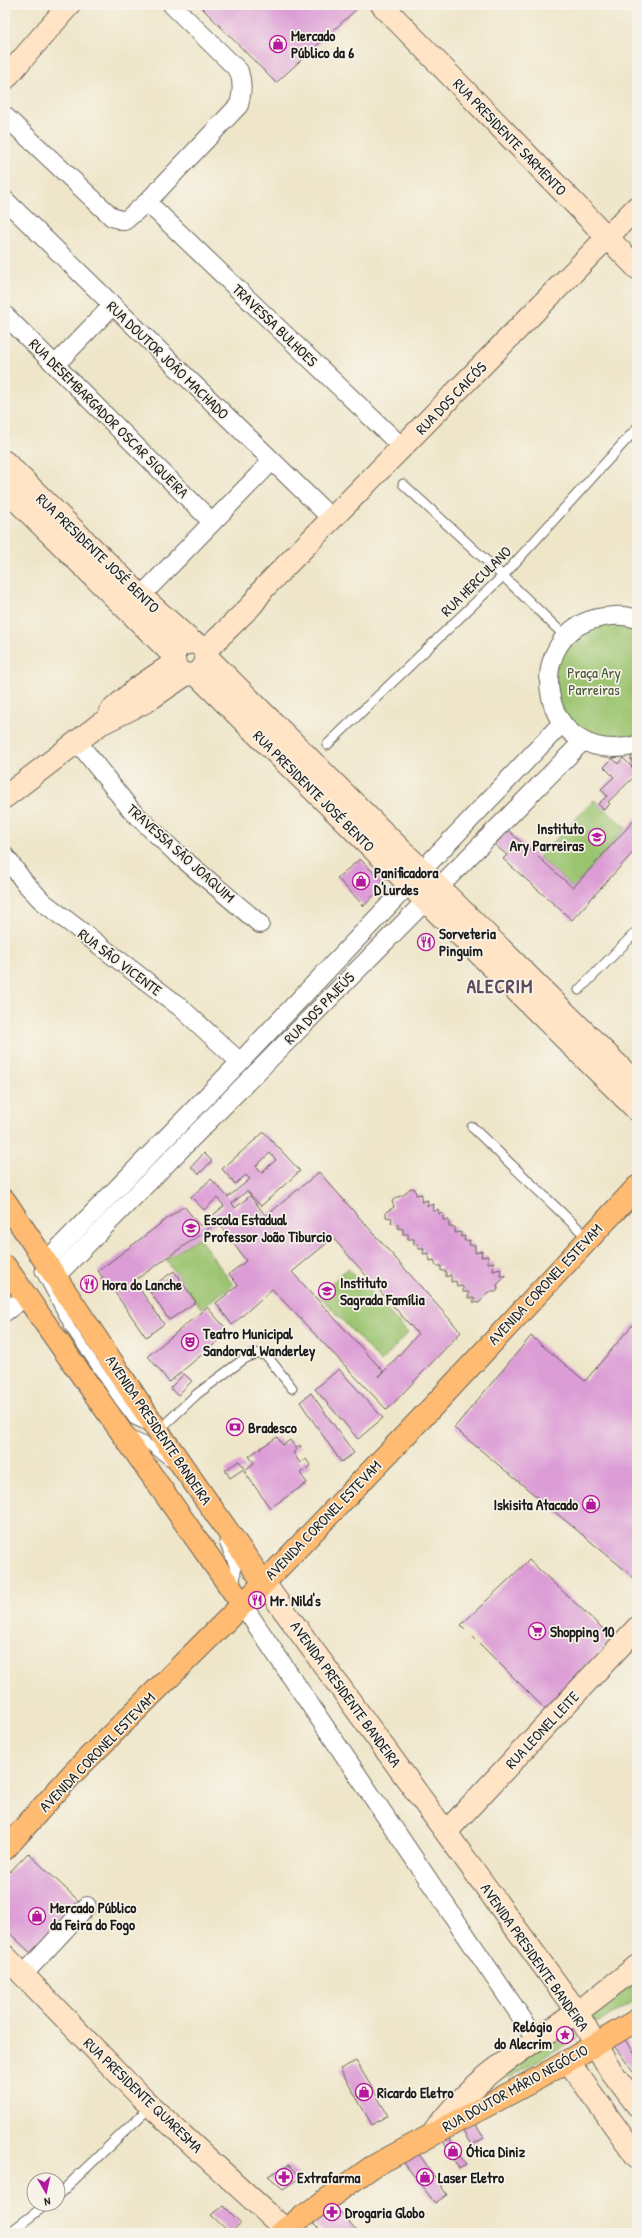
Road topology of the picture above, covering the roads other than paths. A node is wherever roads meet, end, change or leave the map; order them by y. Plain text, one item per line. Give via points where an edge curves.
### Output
1 (172, 5) edge
2 (382, 5) edge
3 (62, 7) edge
4 (5, 79) edge
5 (5, 116) edge
6 (5, 200) edge
7 (147, 202) junction
8 (637, 207) edge
9 (607, 237) junction
10 (637, 268) edge
11 (112, 306) junction
12 (5, 314) edge
13 (55, 365) junction
14 (637, 428) edge
15 (402, 447) junction
16 (272, 461) junction
17 (5, 462) edge
18 (403, 484) dead end
19 (5, 489) edge
20 (332, 519) junction
21 (212, 522) junction
22 (83, 552) junction
23 (503, 576) junction
24 (141, 596) junction
25 (637, 619) edge
26 (566, 637) junction
27 (191, 658) junction
28 (562, 723) junction
29 (77, 741) junction
30 (583, 741) junction
31 (326, 745) dead end
32 (637, 745) edge
33 (5, 797) edge
34 (5, 856) edge
35 (416, 877) junction
36 (433, 893) junction
37 (260, 924) dead end
38 (637, 931) edge
39 (579, 990) dead end
40 (563, 1024) junction
41 (240, 1062) junction
42 (637, 1084) edge
43 (637, 1110) edge
44 (472, 1128) dead end
45 (637, 1187) edge
46 (5, 1201) edge
47 (29, 1235) junction
48 (588, 1238) junction
49 (5, 1266) edge
50 (51, 1268) junction
51 (27, 1296) junction
52 (5, 1312) edge
53 (292, 1388) dead end
54 (158, 1431) junction
55 (264, 1583) junction
56 (238, 1598) junction
57 (637, 1628) edge
58 (637, 1650) edge
59 (555, 1727) junction
60 (451, 1837) junction
61 (5, 1849) edge
62 (87, 1906) dead end
63 (5, 1956) edge
64 (637, 1966) edge
65 (23, 1975) junction
66 (577, 2012) junction
67 (637, 2020) edge
68 (536, 2039) junction
69 (595, 2045) junction
70 (568, 2061) junction
71 (151, 2106) junction
72 (637, 2106) edge
73 (434, 2132) junction
74 (637, 2157) edge
75 (66, 2187) edge
76 (37, 2212) edge
77 (284, 2232) edge
78 (9, 2233) edge

1 - 7 street via 239,71 243,82 239,106
2 - 9 street, RUA PRESIDENTE SARMENTO
3 - 4 street
5 - 7 street via 112,217 124,221
6 - 11 street, RUA DOUTOR JOÂO MACHADO
7 - 15 street, TRAVESSA BULHOES
8 - 9 street, RUA DOS CAICÓS
9 - 10 street, RUA PRESIDENTE SARMENTO
9 - 15 street, RUA DOS CAICÓS
11 - 13 street
11 - 16 street, RUA DOUTOR JOÂO MACHADO
12 - 13 street, RUA DESEMBARGADOR OSCAR SIQUEIRA
13 - 21 street, RUA DESEMBARGADOR OSCAR SIQUEIRA
14 - 23 lane, RUA HERCULANO
15 - 20 street, RUA DOS CAICÓS
16 - 20 street, RUA DOUTOR JOÂO MACHADO
16 - 21 street
17 - 22 street, RUA PRESIDENTE JOSÉ BENTO
18 - 23 lane
19 - 22 street, RUA PRESIDENTE JOSÉ BENTO
20 - 27 street, RUA DOS CAICÓS via 264,588 242,615
21 - 24 street
22 - 24 street, RUA PRESIDENTE JOSÉ BENTO
22 - 27 street, RUA PRESIDENTE JOSÉ BENTO
23 - 26 lane
23 - 31 lane, RUA HERCULANO
24 - 27 street, RUA PRESIDENTE JOSÉ BENTO
25 - 26 street via 615,615 596,618 580,625
26 - 28 street via 553,657 548,679 551,702
27 - 29 street, RUA DOS CAICÓS via 119,702 100,724
27 - 35 street, RUA PRESIDENTE JOSÉ BENTO
28 - 30 street
28 - 35 street, RUA DOS PAJEÚS
29 - 33 street, RUA DOS CAICÓS
29 - 37 street, TRAVESSA SÃO JOAQUIM via 130,810
30 - 32 street via 596,746 620,749
30 - 36 street, RUA DOS PAJEÚS
34 - 41 street, RUA SÃO VICENTE via 43,902 180,1007
35 - 36 street, RUA PRESIDENTE JOSÉ BENTO
35 - 41 street, RUA DOS PAJEÚS
36 - 40 street, RUA PRESIDENTE JOSÉ BENTO
36 - 50 street, RUA DOS PAJEÚS
38 - 39 lane
40 - 42 street, RUA PRESIDENTE JOSÉ BENTO
40 - 43 street, RUA PRESIDENTE JOSÉ BENTO
41 - 50 street, RUA DOS PAJEÚS
44 - 48 lane
45 - 48 main road, AVENIDA CORONEL ESTEVAM
46 - 47 main road, AVENIDA PRESIDENTE BANDEIRA
47 - 50 main road, AVENIDA PRESIDENTE BANDEIRA
47 - 54 lane via 34,1257 53,1299 71,1329 134,1420
48 - 55 main road, AVENIDA CORONEL ESTEVAM via 437,1402
49 - 51 main road, AVENIDA PRESIDENTE BANDEIRA
50 - 54 main road, AVENIDA PRESIDENTE BANDEIRA
51 - 52 street
51 - 56 main road, AVENIDA PRESIDENTE BANDEIRA
53 - 54 lane via 267,1356 256,1354 244,1359 197,1394
54 - 55 main road, AVENIDA PRESIDENTE BANDEIRA
55 - 56 main road, AVENIDA CORONEL ESTEVAM
55 - 60 street, AVENIDA PRESIDENTE BANDEIRA
56 - 61 main road, AVENIDA CORONEL ESTEVAM
56 - 68 street, AVENIDA PRESIDENTE BANDEIRA
57 - 59 street, RUA LEONEL LEITE
58 - 59 street, RUA LEONEL LEITE
59 - 60 street, RUA LEONEL LEITE
60 - 66 street, AVENIDA PRESIDENTE BANDEIRA
62 - 65 street
63 - 65 street, RUA PRESIDENTE QUARESMA
64 - 66 street
65 - 71 street, RUA PRESIDENTE QUARESMA
66 - 68 street
66 - 69 street, AVENIDA PRESIDENTE BANDEIRA
67 - 69 main road, RUA DOUTOR MÁRIO NEGÓCIO
68 - 73 street via 455,2105
69 - 70 main road, RUA DOUTOR MÁRIO NEGÓCIO
69 - 72 street, AVENIDA PRESIDENTE BANDEIRA
70 - 73 main road, RUA DOUTOR MÁRIO NEGÓCIO
70 - 74 street
71 - 75 lane
71 - 77 street, RUA PRESIDENTE QUARESMA
73 - 77 main road, RUA DOUTOR MÁRIO NEGÓCIO via 372,2167
76 - 78 lane

